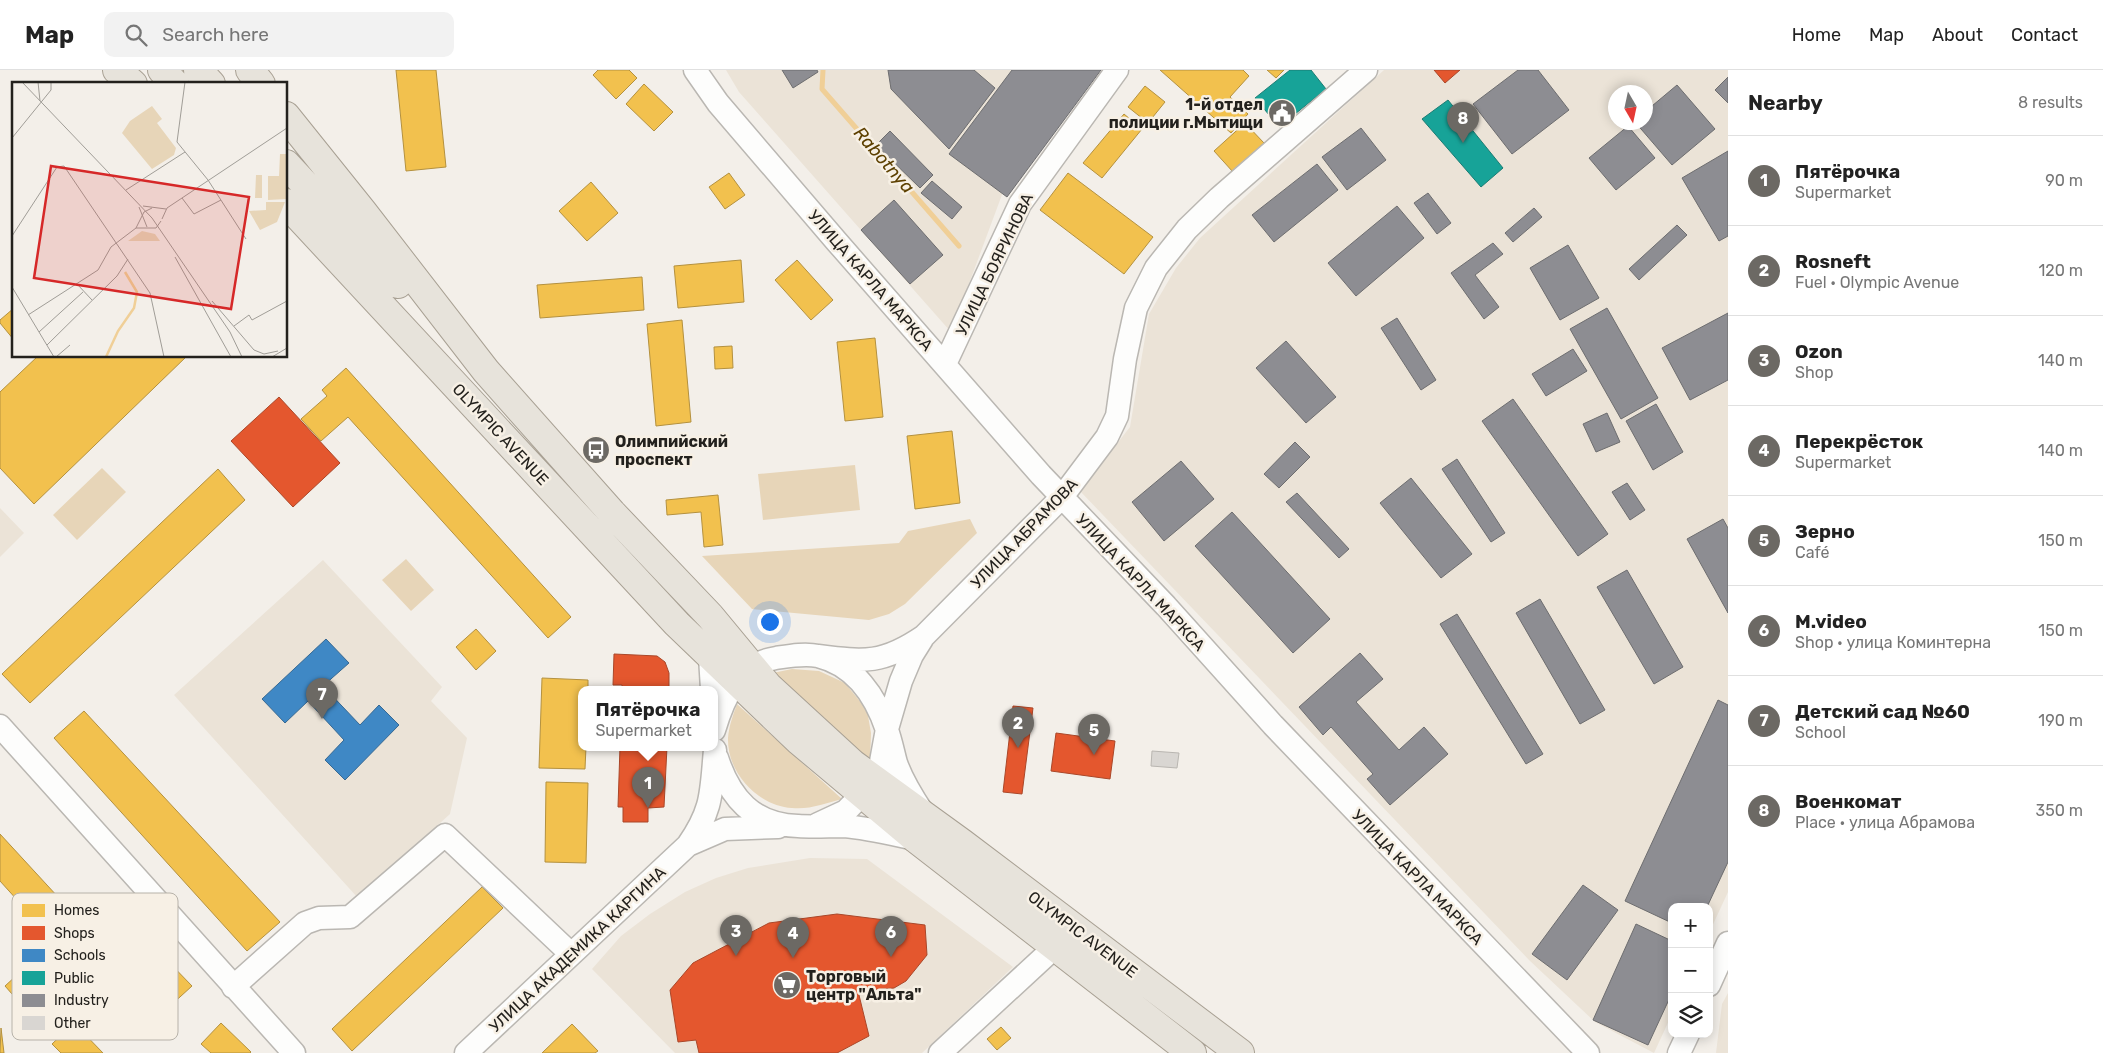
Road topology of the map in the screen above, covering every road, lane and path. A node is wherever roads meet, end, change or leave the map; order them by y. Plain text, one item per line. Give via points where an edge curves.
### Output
1 (117, 70) edge
2 (162, 70) edge
3 (198, 70) edge
4 (250, 70) edge
5 (695, 70) edge
6 (1117, 70) edge
7 (1354, 74) edge
8 (132, 82) edge
9 (173, 82) edge
10 (209, 82) edge
11 (259, 82) edge
12 (288, 118) edge
13 (288, 166) edge
14 (288, 206) edge
15 (945, 364) junction
16 (486, 371) junction
17 (1062, 497) junction
18 (924, 636) junction
19 (720, 649) junction
20 (794, 656) junction
21 (818, 656) junction
22 (733, 679) edge
23 (718, 722) edge
24 (0, 726) edge
25 (887, 729) junction
26 (713, 751) edge
27 (716, 751) edge
28 (869, 787) junction
29 (806, 826) junction
30 (920, 828) junction
31 (688, 845) junction
32 (149, 893) edge
33 (178, 925) edge
34 (1728, 943) edge
35 (1055, 947) junction
36 (571, 954) junction
37 (1713, 976) edge
38 (233, 987) junction
39 (294, 1053) edge
40 (466, 1053) edge
41 (940, 1053) edge
42 (1192, 1053) edge
43 (1240, 1053) edge
44 (1588, 1053) edge

1 - 8 main road
2 - 9 main road
3 - 10 main road
4 - 11 main road
5 - 15 street, УЛИЦА КАРЛА МАРКСА via 718,103
6 - 15 street, УЛИЦА БОЯРИНОВА via 1020,204
7 - 17 street, УЛИЦА АБРАМОВА via 1187,229 1156,268 1136,308 1117,416 1107,437
12 - 16 main road
13 - 16 main road via 414,302
14 - 19 main road, OLYMPIC AVENUE via 624,567
15 - 17 street, УЛИЦА КАРЛА МАРКСА
16 - 19 main road, OLYMPIC AVENUE via 612,512
17 - 18 street, УЛИЦА АБРАМОВА
17 - 44 street, УЛИЦА КАРЛА МАРКСА via 1280,732
18 - 21 street via 904,650 883,658 861,661
18 - 25 street via 901,681
19 - 20 street, OLYMPIC AVENUE via 760,650
19 - 22 main road, OLYMPIC AVENUE
19 - 22 street
20 - 21 street, OLYMPIC AVENUE
20 - 22 street, OLYMPIC AVENUE via 767,660
21 - 25 street, OLYMPIC AVENUE via 846,668 866,686
22 - 23 street
22 - 28 main road, OLYMPIC AVENUE via 768,686 839,750
24 - 32 street
25 - 28 street via 880,767
25 - 30 street, OLYMPIC AVENUE
26 - 31 street via 711,796 706,815
27 - 29 street, OLYMPIC AVENUE via 722,774 734,796 752,813 772,822
28 - 29 street via 846,811
28 - 30 main road, OLYMPIC AVENUE
29 - 30 street, OLYMPIC AVENUE via 877,830
29 - 31 street via 725,830
30 - 35 main road, OLYMPIC AVENUE
30 - 43 main road, OLYMPIC AVENUE
31 - 36 street, УЛИЦА АКАДЕМИКА КАРГИНА
33 - 38 street
34 - 37 street
35 - 41 street
35 - 42 main road, OLYMPIC AVENUE
36 - 38 street via 445,835 350,916 319,918 305,923
36 - 40 street, УЛИЦА АКАДЕМИКА КАРГИНА
38 - 39 street

